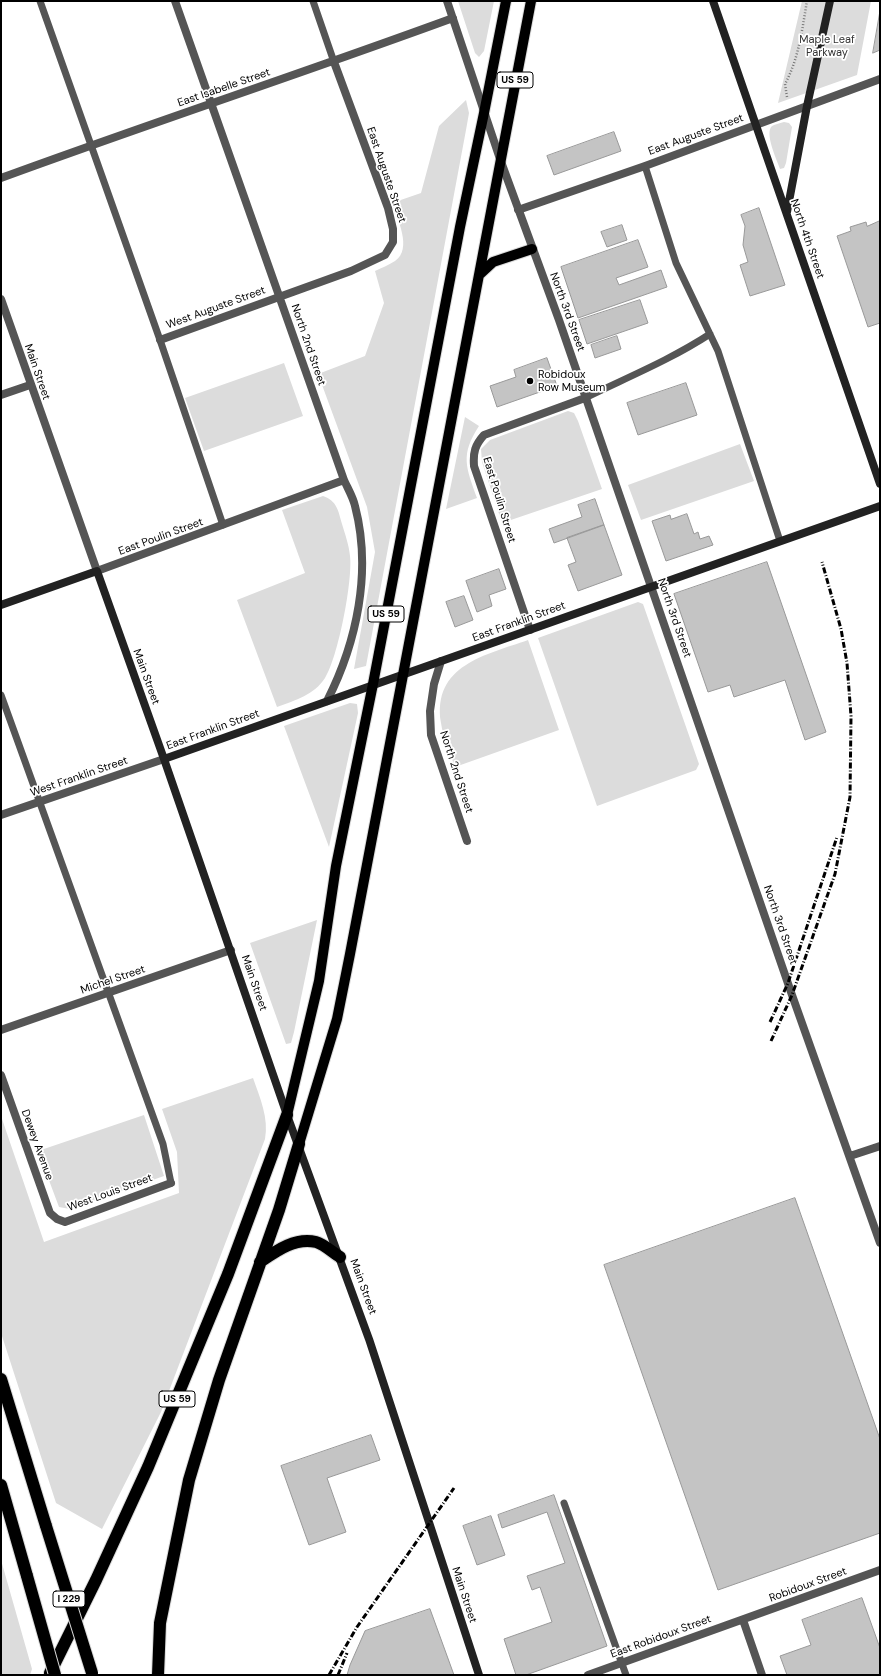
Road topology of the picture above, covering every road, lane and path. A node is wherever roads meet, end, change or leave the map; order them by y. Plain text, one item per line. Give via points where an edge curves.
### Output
1 (40, 1) edge
2 (176, 1) edge
3 (314, 1) edge
4 (447, 1) edge
5 (506, 1) edge
6 (531, 1) edge
7 (713, 1) edge
8 (808, 1) edge
9 (830, 1) edge
10 (453, 18) junction
11 (334, 62) junction
12 (880, 79) edge
13 (787, 96) dead end
14 (212, 104) junction
15 (807, 106) junction
16 (484, 113) junction
17 (756, 125) junction
18 (91, 146) junction
19 (500, 159) junction
20 (645, 166) junction
21 (1, 178) edge
22 (518, 210) junction
23 (786, 213) junction
24 (532, 249) junction
25 (479, 275) junction
26 (280, 297) junction
27 (1, 300) edge
28 (710, 334) junction
29 (160, 340) junction
30 (30, 385) junction
31 (1, 395) edge
32 (585, 398) junction
33 (344, 480) junction
34 (880, 484) edge
35 (880, 506) edge
36 (223, 526) junction
37 (780, 541) junction
38 (97, 572) junction
39 (651, 587) junction
40 (1, 605) edge
41 (530, 630) junction
42 (441, 661) junction
43 (403, 675) junction
44 (373, 684) junction
45 (1, 695) edge
46 (327, 700) junction
47 (164, 759) junction
48 (39, 803) junction
49 (1, 815) edge
50 (467, 841) dead end
51 (231, 950) junction
52 (108, 993) junction
53 (1, 1030) edge
54 (1, 1076) edge
55 (287, 1115) junction
56 (299, 1144) junction
57 (880, 1146) edge
58 (850, 1156) junction
59 (170, 1183) joint
60 (57, 1220) joint
61 (880, 1243) edge
62 (340, 1257) junction
63 (260, 1262) junction
64 (1, 1379) edge
65 (1, 1485) edge
66 (564, 1503) dead end
67 (880, 1570) edge
68 (743, 1620) junction
69 (622, 1663) junction
70 (93, 1674) edge
71 (49, 1675) edge
72 (55, 1675) edge
73 (158, 1675) edge
74 (479, 1675) edge
75 (588, 1675) edge
76 (626, 1675) edge
77 (762, 1675) edge

1 - 18 lane
2 - 14 street, North 2nd Street
3 - 11 lane
4 - 10 street, North 3rd Street
5 - 16 main road, US 59
6 - 19 main road, US 59
7 - 17 street, North 4th Street
8 - 13 path via 800,47 785,84
9 - 15 street
10 - 11 street, East Isabelle Street
10 - 16 street, North 3rd Street
11 - 14 street, East Isabelle Street
11 - 26 street, East Auguste Street via 388,208 393,242 385,255 351,271
12 - 15 street, East Auguste Street
14 - 18 street, East Isabelle Street
14 - 26 street, North 2nd Street
15 - 17 street, East Auguste Street
15 - 23 street
16 - 19 street, North 3rd Street
16 - 44 main road, US 59
17 - 20 street, East Auguste Street
17 - 23 street, North 4th Street
18 - 21 street, East Isabelle Street
18 - 29 lane
19 - 22 street, North 3rd Street
19 - 25 main road, US 59
20 - 22 street, East Auguste Street
20 - 28 lane via 676,263
22 - 24 street, North 3rd Street
23 - 34 street, North 4th Street
24 - 25 main road via 493,262
24 - 32 street, North 3rd Street
25 - 43 main road, US 59
26 - 29 street, West Auguste Street
26 - 33 street, North 2nd Street
27 - 30 street, Main Street
28 - 32 lane via 652,368
28 - 37 lane via 718,351
29 - 36 lane
30 - 31 street
30 - 38 street, Main Street
32 - 39 street, North 3rd Street
32 - 41 street, East Poulin Street via 484,435 473,454 474,466
33 - 36 street, East Poulin Street
33 - 46 street, North 2nd Street via 355,504 364,565 352,637 339,676
35 - 37 street, East Franklin Street
36 - 38 street, East Poulin Street
37 - 39 street, East Franklin Street
38 - 40 street
38 - 47 street, Main Street
39 - 41 street, East Franklin Street
39 - 58 street, North 3rd Street
41 - 42 street, East Franklin Street
42 - 43 street, East Franklin Street
42 - 50 street, North 2nd Street via 430,711 431,735
43 - 44 street, East Franklin Street
43 - 56 main road, US 59 via 337,1019
44 - 46 street, East Franklin Street
44 - 55 main road, US 59 via 336,866 319,981
45 - 48 lane
46 - 47 street, East Franklin Street
47 - 48 street, West Franklin Street
47 - 51 street, Main Street
48 - 49 street, West Franklin Street
48 - 52 lane
51 - 52 street, Michel Street
51 - 55 street, Main Street
52 - 53 street, Michel Street
52 - 59 lane via 163,1144
54 - 60 street, Dewey Avenue via 50,1213
55 - 56 street, Main Street
55 - 71 highway, US 59 via 228,1274 148,1467
56 - 62 street, Main Street
56 - 63 highway, US 59
57 - 58 street
58 - 61 street, North 3rd Street
59 - 60 street, West Louis Street via 65,1222
62 - 63 highway via 316,1242 300,1242 280,1248
62 - 74 street, Main Street
63 - 73 highway, US 59 via 219,1380 189,1480 160,1622
64 - 70 highway, I 229, bridge
65 - 72 highway, I 229, bridge
66 - 69 lane
67 - 68 street, Robidoux Street
68 - 69 street, East Robidoux Street
68 - 77 street
69 - 75 street, East Robidoux Street
69 - 76 lane

